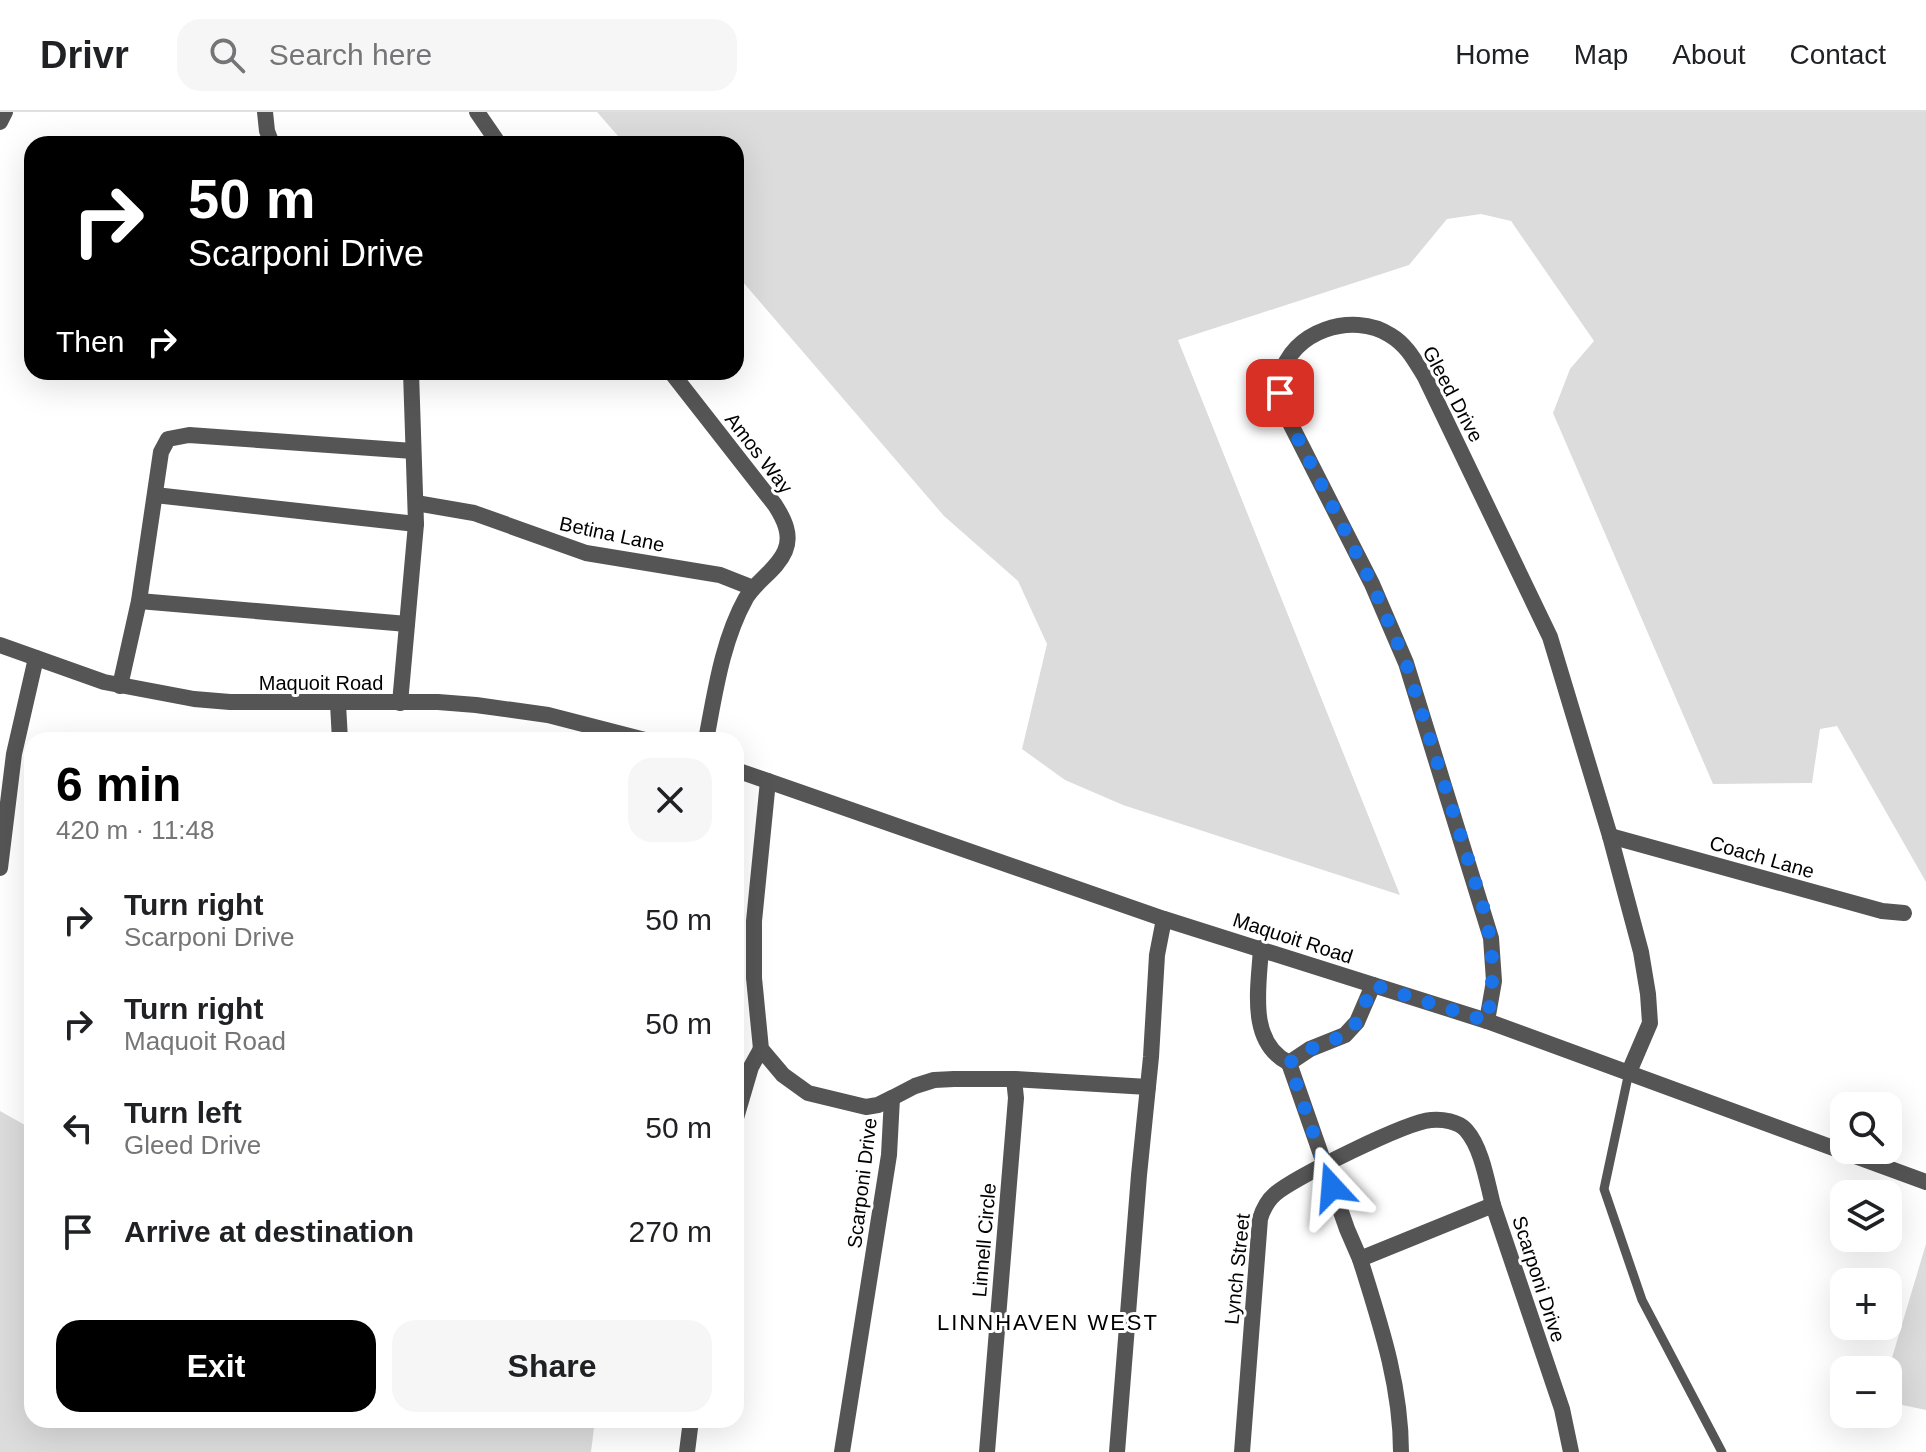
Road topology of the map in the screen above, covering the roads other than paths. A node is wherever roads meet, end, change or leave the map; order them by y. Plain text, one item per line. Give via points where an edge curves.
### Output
1 (5, 112) edge
2 (265, 112) edge
3 (477, 112) edge
4 (0, 122) edge
5 (269, 136) edge
6 (494, 136) edge
7 (411, 380) edge
8 (677, 380) edge
9 (413, 451) junction
10 (155, 495) junction
11 (416, 503) junction
12 (416, 524) junction
13 (753, 588) junction
14 (139, 601) junction
15 (407, 624) junction
16 (0, 645) edge
17 (36, 658) junction
18 (120, 686) junction
19 (400, 703) junction
20 (338, 704) junction
21 (340, 732) edge
22 (616, 732) edge
23 (708, 732) edge
24 (744, 773) edge
25 (768, 781) junction
26 (1610, 836) junction
27 (0, 868) edge
28 (1904, 913) dead end
29 (1164, 919) junction
30 (1261, 948) junction
31 (1373, 985) junction
32 (1487, 1021) junction
33 (761, 1049) junction
34 (1289, 1063) junction
35 (1629, 1072) junction
36 (1014, 1079) junction
37 (1148, 1087) junction
38 (744, 1091) edge
39 (892, 1098) junction
40 (1324, 1166) junction
41 (1926, 1182) edge
42 (1493, 1205) junction
43 (1360, 1259) junction
44 (690, 1428) edge
45 (687, 1452) edge
46 (842, 1452) edge
47 (987, 1452) edge
48 (1117, 1452) edge
49 (1242, 1452) edge
50 (1401, 1452) edge
51 (1571, 1452) edge
52 (1722, 1452) edge

1 - 4 street
2 - 5 street
3 - 6 street
7 - 9 street
8 - 13 street, Amos Way via 783,519 786,551
9 - 10 street via 174,436 161,452
9 - 11 street
10 - 12 street
10 - 14 street
11 - 12 street
11 - 13 street, Betina Lane via 474,513 586,553 720,575
12 - 15 street
13 - 23 street, Amos Way via 735,621
14 - 15 street
14 - 18 street
15 - 19 street
16 - 17 street, Maquoit Road
17 - 18 street, Maquoit Road
17 - 27 street via 14,754
18 - 20 street, Maquoit Road via 230,702
19 - 20 street, Maquoit Road
19 - 22 street, Maquoit Road via 512,709
20 - 21 street
24 - 25 street, Maquoit Road
25 - 29 street, Maquoit Road
25 - 33 street via 754,921
26 - 28 street, Coach Lane
26 - 32 street, Gleed Drive via 1550,637 1425,377 1401,343 1375,327 1340,324 1322,331 1285,364 1280,379 1283,406 1406,663 1491,938 1494,981
26 - 35 street, Gleed Drive via 1648,994 1650,1023
29 - 30 street, Maquoit Road
29 - 37 street
30 - 31 street, Maquoit Road
30 - 34 street via 1259,1022 1270,1048
31 - 32 street, Maquoit Road
31 - 34 street via 1357,1022 1345,1035
32 - 35 street, Maquoit Road
33 - 38 street
33 - 39 street, Scarponi Drive via 808,1093 866,1107
34 - 40 street
35 - 41 street, Maquoit Road
35 - 52 lane via 1604,1189 1642,1300
36 - 37 street
36 - 39 street via 934,1080
36 - 47 street, Linnell Circle
37 - 48 street
39 - 46 street, Scarponi Drive via 889,1155
40 - 42 street, Lynch Street via 1412,1126 1449,1120 1465,1129 1479,1154
40 - 43 street
40 - 49 street, Lynch Street via 1278,1191 1260,1219
42 - 43 street, Scarponi Drive
42 - 51 street, Scarponi Drive via 1562,1409
43 - 50 street via 1394,1380
44 - 45 street

